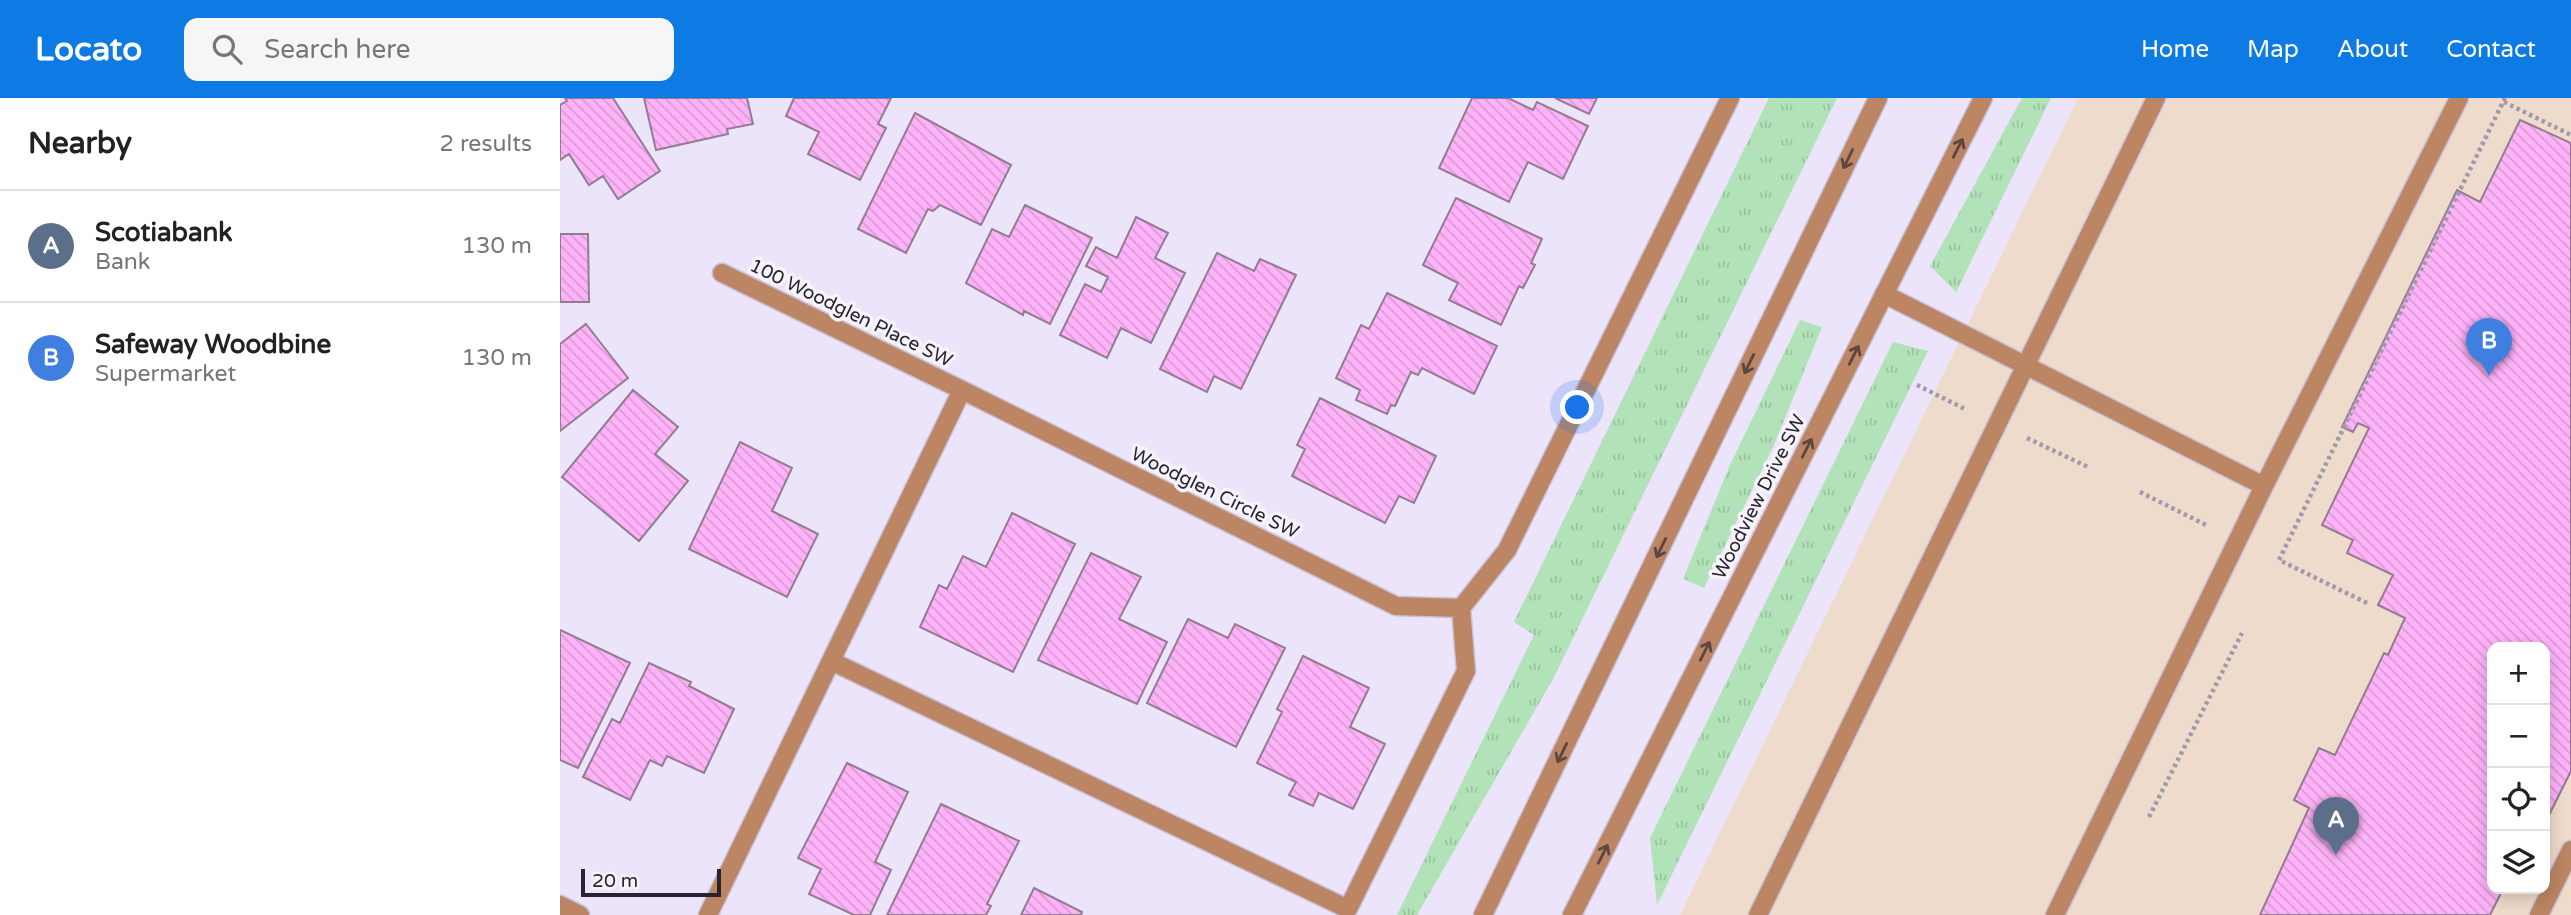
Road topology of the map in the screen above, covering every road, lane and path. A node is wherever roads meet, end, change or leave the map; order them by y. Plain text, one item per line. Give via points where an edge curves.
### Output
1 (1730, 98) edge
2 (1878, 98) edge
3 (1983, 98) edge
4 (2156, 98) edge
5 (2459, 98) edge
6 (2504, 100) edge
7 (2571, 135) edge
8 (722, 273) dead end
9 (1884, 294) junction
10 (2024, 366) junction
11 (1917, 386) dead end
12 (962, 390) junction
13 (1971, 412) dead end
14 (2020, 435) dead end
15 (2090, 468) dead end
16 (2264, 485) junction
17 (2140, 492) dead end
18 (2211, 527) dead end
19 (2367, 603) dead end
20 (1461, 608) junction
21 (2242, 633) dead end
22 (831, 661) junction
23 (2149, 817) dead end
24 (2571, 850) edge
25 (560, 905) edge
26 (580, 915) edge
27 (708, 915) edge
28 (1482, 915) edge
29 (1572, 915) edge
30 (1758, 915) edge
31 (2055, 915) edge
32 (2539, 915) edge

1 - 20 street via 1507,550
2 -> 28 street
9 -> 3 street, Woodview Drive SW
4 - 10 street
5 - 16 street
6 - 7 path
6 - 19 path via 2279,560
8 - 12 street, 100 Woodglen Place SW
9 - 10 street
29 -> 9 street, Woodview Drive SW
10 - 16 street
10 - 30 street
11 - 13 path
12 - 20 street, Woodglen Circle SW via 1396,606
12 - 22 street
14 - 15 path
16 - 31 street
17 - 18 path
20 - 22 street via 1466,671 1348,909
21 - 23 path
22 - 27 street
24 - 32 street
25 - 26 street

